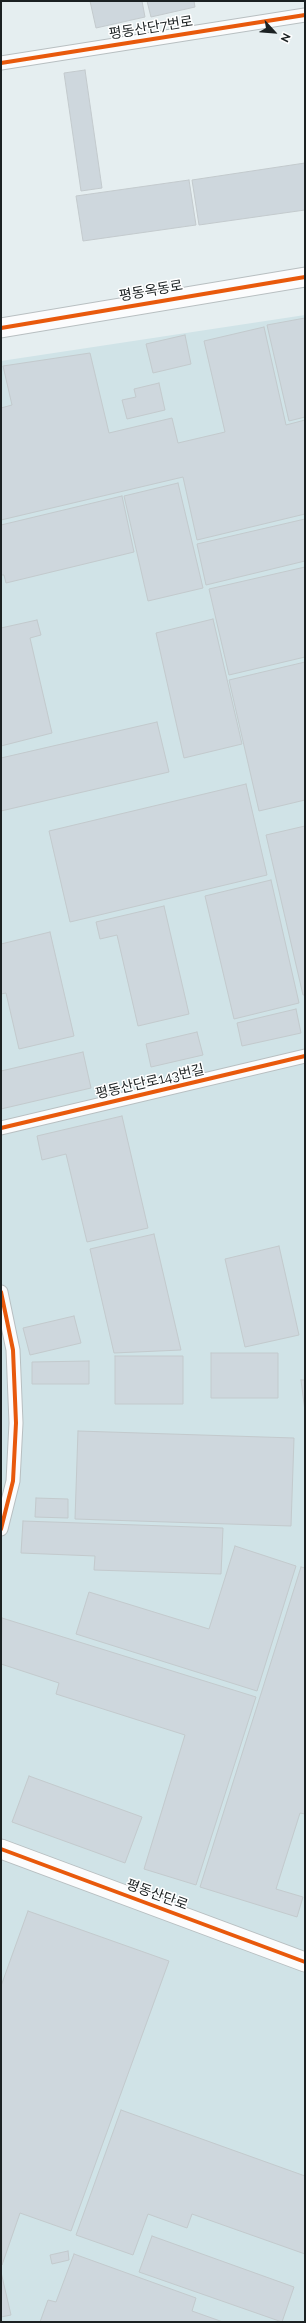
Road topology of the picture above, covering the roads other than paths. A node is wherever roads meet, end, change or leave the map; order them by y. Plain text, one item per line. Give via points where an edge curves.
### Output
1 (305, 15) edge
2 (1, 62) edge
3 (305, 277) edge
4 (1, 328) edge
5 (305, 1056) edge
6 (1, 1128) edge
7 (1, 1292) edge
8 (1, 1529) edge
9 (1, 1849) edge
10 (305, 1962) edge

1 - 2 street, 평동산단7번로
3 - 4 street, 평동옥동로
5 - 6 street, 평동산단로143번길
7 - 8 street via 13,1350 16,1424 12,1481
9 - 10 street, 평동산단로

